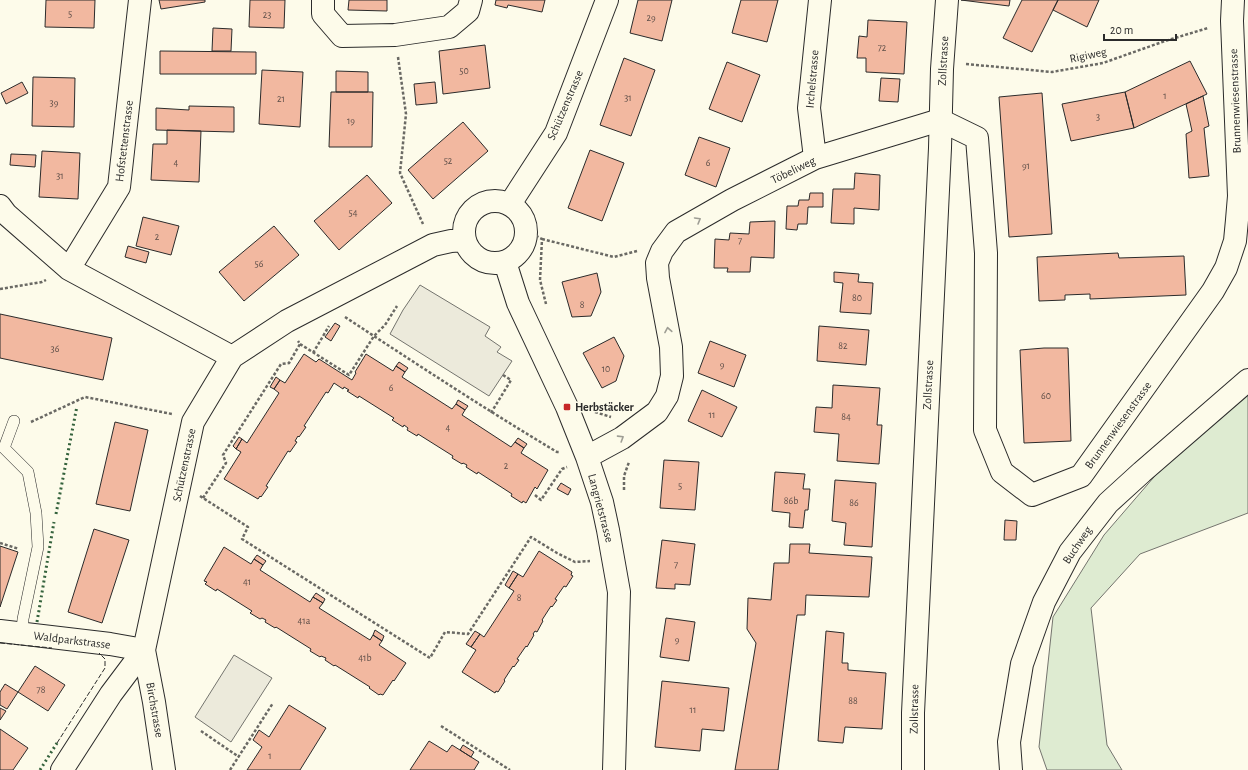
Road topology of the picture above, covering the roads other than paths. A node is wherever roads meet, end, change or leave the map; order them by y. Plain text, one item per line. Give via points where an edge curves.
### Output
1 (140, 0) edge
2 (323, 0) edge
3 (471, 0) edge
4 (607, 0) edge
5 (820, 0) edge
6 (947, 0) edge
7 (1233, 0) edge
8 (940, 120) junction
9 (815, 158) junction
10 (510, 204) junction
11 (0, 206) edge
12 (464, 240) junction
13 (505, 262) junction
14 (66, 267) junction
15 (232, 357) junction
16 (1248, 380) edge
17 (14, 421) road end
18 (578, 462) junction
19 (0, 631) edge
20 (22, 633) junction
21 (144, 650) junction
22 (62, 770) edge
23 (164, 770) edge
24 (614, 770) edge
25 (914, 770) edge
26 (1011, 770) edge

1 - 14 street, Hofstettenstrasse via 119,187
2 - 3 street via 323,14 342,36 395,35 449,27 468,11
4 - 10 street, Schützenstrasse via 556,133
5 - 9 street, Irchelstrasse via 809,108
6 - 8 street, Zollstrasse
7 - 8 street, Brunnenwiesenstrasse via 1239,196 1235,241 1226,268 1213,291 1081,476 1032,496 1002,472 985,430 986,253 977,138
8 - 9 street, Töbeliweg
8 - 25 street, Zollstrasse via 913,713
18 -> 9 street, Töbeliweg via 622,438 657,412 667,396 672,376 671,347 658,278 658,263 662,251 676,232
10 - 12 street via 490,201 472,210 466,219
10 - 13 street via 519,211 534,235 525,241 514,258
11 - 14 street
12 - 13 street via 475,256 484,262
12 - 15 street, Schützenstrasse via 433,245 287,321
13 - 18 street, Langrietstrasse via 518,303 567,407
14 - 15 street
15 - 21 street, Schützenstrasse via 193,422
16 - 26 street, Buchweg via 1108,503 1070,552 1044,602 1022,664 1009,742
17 - 20 lane via 4,448 28,472 36,513 38,547
18 - 24 street, Langrietstrasse via 602,502 619,592
19 - 20 street, Waldparkstrasse
20 - 21 street, Waldparkstrasse
21 - 22 street, Schützenstrasse
21 - 23 street, Birchstrasse

